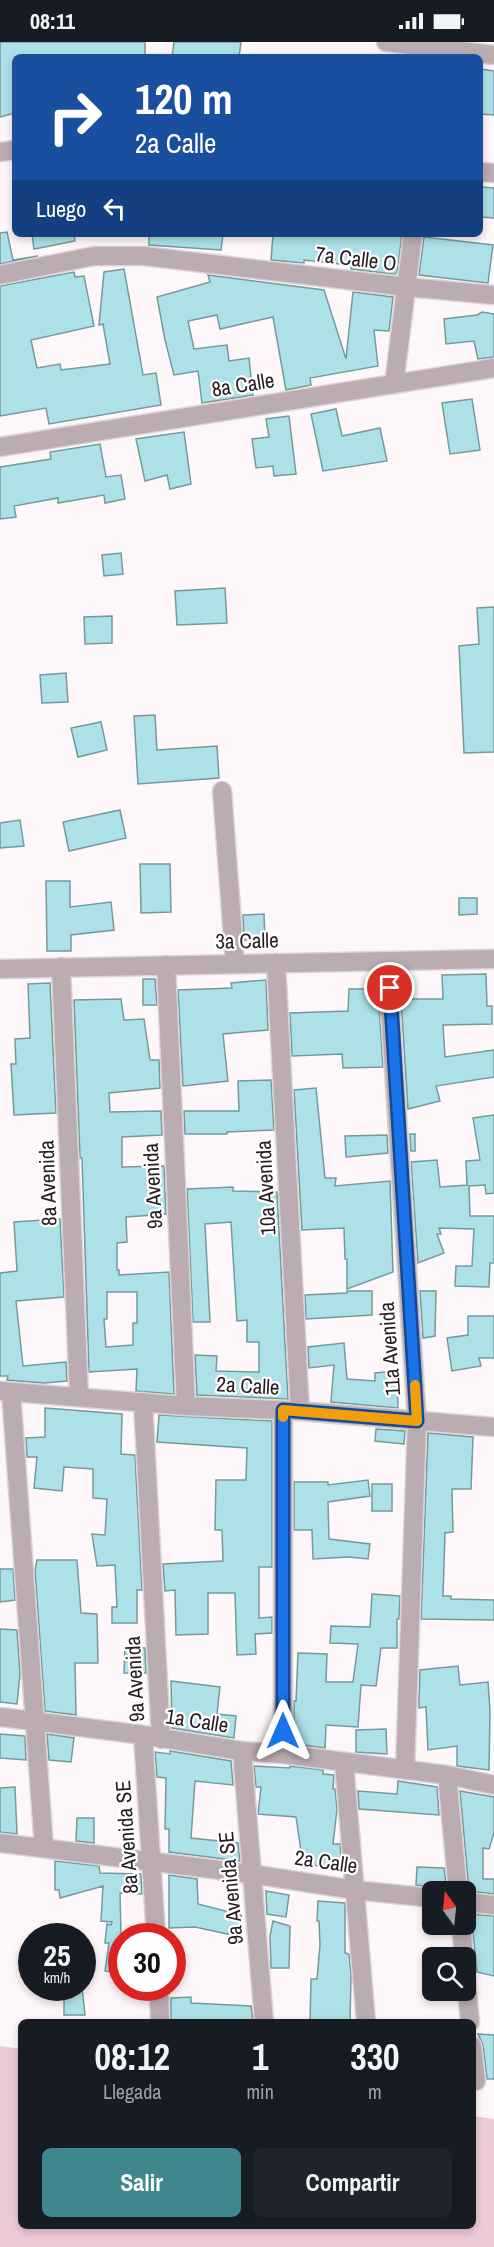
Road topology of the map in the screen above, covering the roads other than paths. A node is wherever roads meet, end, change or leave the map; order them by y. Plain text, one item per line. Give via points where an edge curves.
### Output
1 (387, 42) edge
2 (432, 49) edge
3 (494, 55) edge
4 (413, 237) edge
5 (0, 275) edge
6 (406, 287) junction
7 (494, 295) edge
8 (494, 368) edge
9 (394, 384) junction
10 (0, 447) edge
11 (222, 791) dead end
12 (494, 959) edge
13 (387, 962) junction
14 (276, 963) junction
15 (235, 964) junction
16 (166, 965) junction
17 (61, 967) junction
18 (0, 969) edge
19 (5, 1392) edge
20 (79, 1397) junction
21 (143, 1402) junction
22 (186, 1406) junction
23 (291, 1410) junction
24 (417, 1421) junction
25 (494, 1427) edge
26 (0, 1718) edge
27 (35, 1722) junction
28 (152, 1737) junction
29 (242, 1751) junction
30 (283, 1754) junction
31 (344, 1763) junction
32 (405, 1770) junction
33 (447, 1775) junction
34 (494, 1785) edge
35 (0, 1843) edge
36 (44, 1848) junction
37 (152, 1862) junction
38 (252, 1874) junction
39 (457, 1881) edge
40 (355, 1890) junction
41 (422, 1897) edge
42 (476, 1903) edge
43 (494, 1905) edge
44 (155, 1923) edge
45 (159, 2001) edge
46 (468, 2001) edge
47 (160, 2019) edge
48 (264, 2019) edge
49 (366, 2019) edge
50 (470, 2019) edge

1 - 2 street
2 - 3 street
4 - 6 street
5 - 6 street, 7a Calle O via 94,256 144,256
6 - 7 street, 7a Calle O
6 - 9 street
8 - 9 street, 8a Calle
9 - 10 street, 8a Calle
11 - 15 street
12 - 13 street, 3a Calle
13 - 14 street, 3a Calle
13 - 24 street, 11a Avenida
14 - 15 street, 3a Calle
14 - 23 street, 10a Avenida
15 - 16 street, 3a Calle
16 - 17 street, 3a Calle
16 - 22 street, 9a Avenida
17 - 18 street, 3a Calle
17 - 20 street, 8a Avenida
19 - 20 street, 2a Calle
19 - 27 street
20 - 21 street, 2a Calle
21 - 22 street, 2a Calle
21 - 28 street, 9a Avenida
22 - 23 street, 2a Calle
23 - 24 street, 2a Calle
23 - 30 street, 10a Avenida
24 - 25 street, 2a Calle
24 - 32 street, 11a Avenida
26 - 27 street, 1a Calle
27 - 28 street, 1a Calle
27 - 36 street
28 - 29 street, 1a Calle
28 - 37 street, 8a Avenida SE
29 - 30 street, 1a Calle
29 - 38 street, 9a Avenida SE
30 - 31 street, 1a Calle
31 - 32 street, 1a Calle
31 - 40 street
32 - 33 street, 1a Calle
33 - 34 street, 1a Calle
33 - 39 street
35 - 36 street, 2a Calle
36 - 37 street, 2a Calle
37 - 38 street, 2a Calle
37 - 44 street, 8a Avenida SE
38 - 40 street, 2a Calle
38 - 48 street, 9a Avenida SE
40 - 41 street, 2a Calle
40 - 49 street
42 - 43 street
45 - 47 street
46 - 50 street

